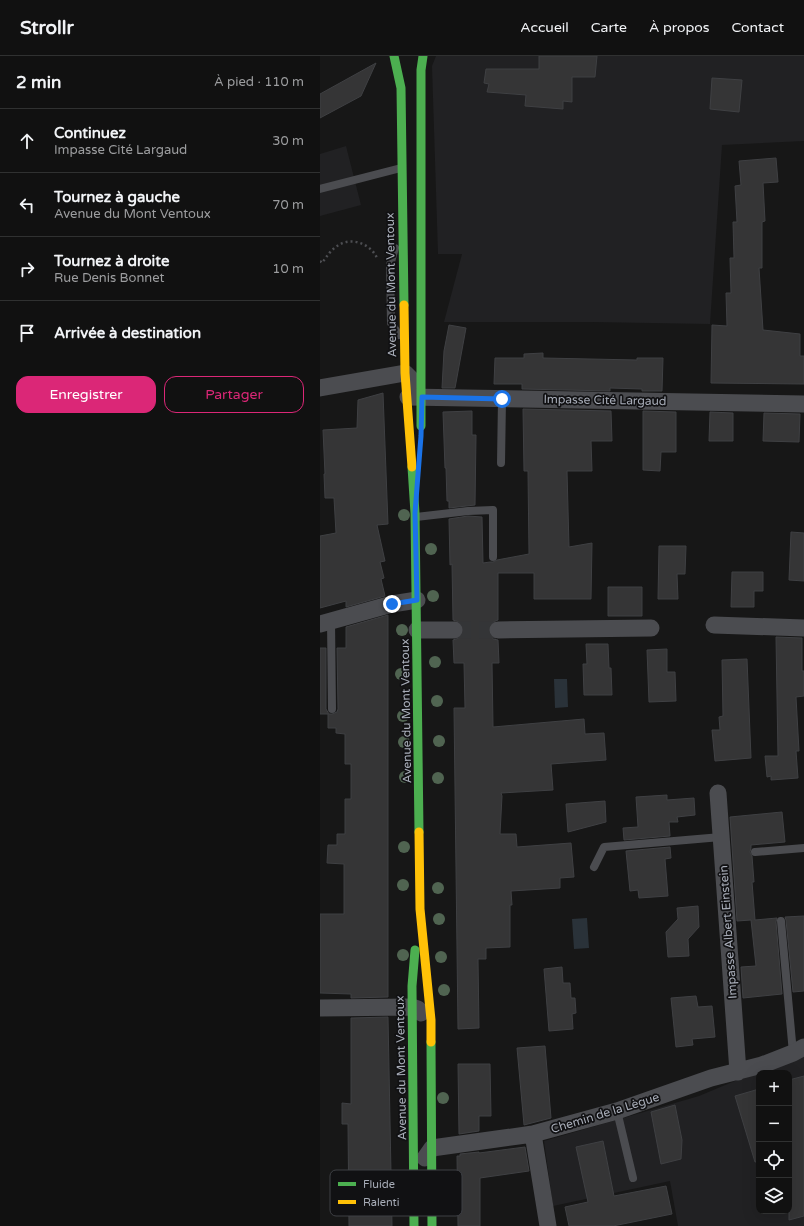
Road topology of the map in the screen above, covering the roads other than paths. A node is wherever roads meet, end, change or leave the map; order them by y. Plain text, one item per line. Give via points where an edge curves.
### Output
1 (394, 56) edge
2 (423, 56) edge
3 (401, 168) junction
4 (320, 189) edge
5 (402, 224) junction
6 (422, 333) junction
7 (404, 343) junction
8 (405, 373) junction
9 (320, 388) edge
10 (415, 397) junction
11 (502, 399) junction
12 (804, 404) edge
13 (421, 443) joint
14 (501, 463) dead end
15 (415, 515) junction
16 (493, 557) dead end
17 (417, 600) junction
18 (326, 623) edge
19 (714, 625) dead end
20 (651, 628) dead end
21 (804, 628) edge
22 (417, 630) junction
23 (454, 630) tunnel mouth
24 (498, 630) tunnel mouth
25 (332, 709) dead end
26 (718, 793) dead end
27 (721, 837) junction
28 (804, 848) edge
29 (755, 852) dead end
30 (594, 867) dead end
31 (420, 909) junction
32 (781, 921) dead end
33 (412, 1007) junction
34 (320, 1008) edge
35 (798, 1050) edge
36 (738, 1072) junction
37 (431, 1073) junction
38 (617, 1111) junction
39 (532, 1134) junction
40 (432, 1148) junction
41 (414, 1170) edge
42 (417, 1170) edge
43 (432, 1170) edge
44 (633, 1178) dead end
45 (548, 1226) edge

1 - 3 main road, Avenue du Mont Ventoux via 401,88
2 - 6 main road, Avenue du Mont Ventoux
3 - 4 lane
3 - 5 main road, Avenue du Mont Ventoux
5 - 7 main road, Avenue du Mont Ventoux
5 - 7 lane via 390,265 390,323
6 - 7 lane
6 - 10 main road, Avenue du Mont Ventoux
7 - 8 main road, Avenue du Mont Ventoux
8 - 9 street
8 - 10 street via 416,385
10 - 11 street, Impasse Cité Largaud
10 - 13 street via 417,436
10 - 15 main road, Avenue du Mont Ventoux
11 - 12 street, Impasse Cité Largaud
11 - 14 lane
13 - 15 main road, Avenue du Mont Ventoux
15 - 16 lane via 493,510
15 - 17 main road, Avenue du Mont Ventoux
17 - 18 street via 392,604
17 - 22 main road, Avenue du Mont Ventoux
18 - 25 lane
19 - 21 street
20 - 24 street
22 - 23 street
22 - 31 main road, Avenue du Mont Ventoux
26 - 27 street, Impasse Albert Einstein
27 - 30 lane via 604,847
27 - 36 street, Impasse Albert Einstein
28 - 29 lane
31 - 33 main road, Avenue du Mont Ventoux via 414,957
31 - 37 main road, Avenue du Mont Ventoux via 430,1012
32 - 35 lane
33 - 34 street
33 - 37 street via 423,1015
33 - 41 main road, Avenue du Mont Ventoux
35 - 36 street, Chemin de la Lègue
36 - 38 street, Chemin de la Lègue via 711,1078
37 - 40 main road, Avenue du Mont Ventoux
38 - 39 street, Chemin de la Lègue
38 - 44 lane
39 - 40 street, Chemin de la Lègue
39 - 45 street
40 - 42 street
40 - 43 main road, Avenue du Mont Ventoux

